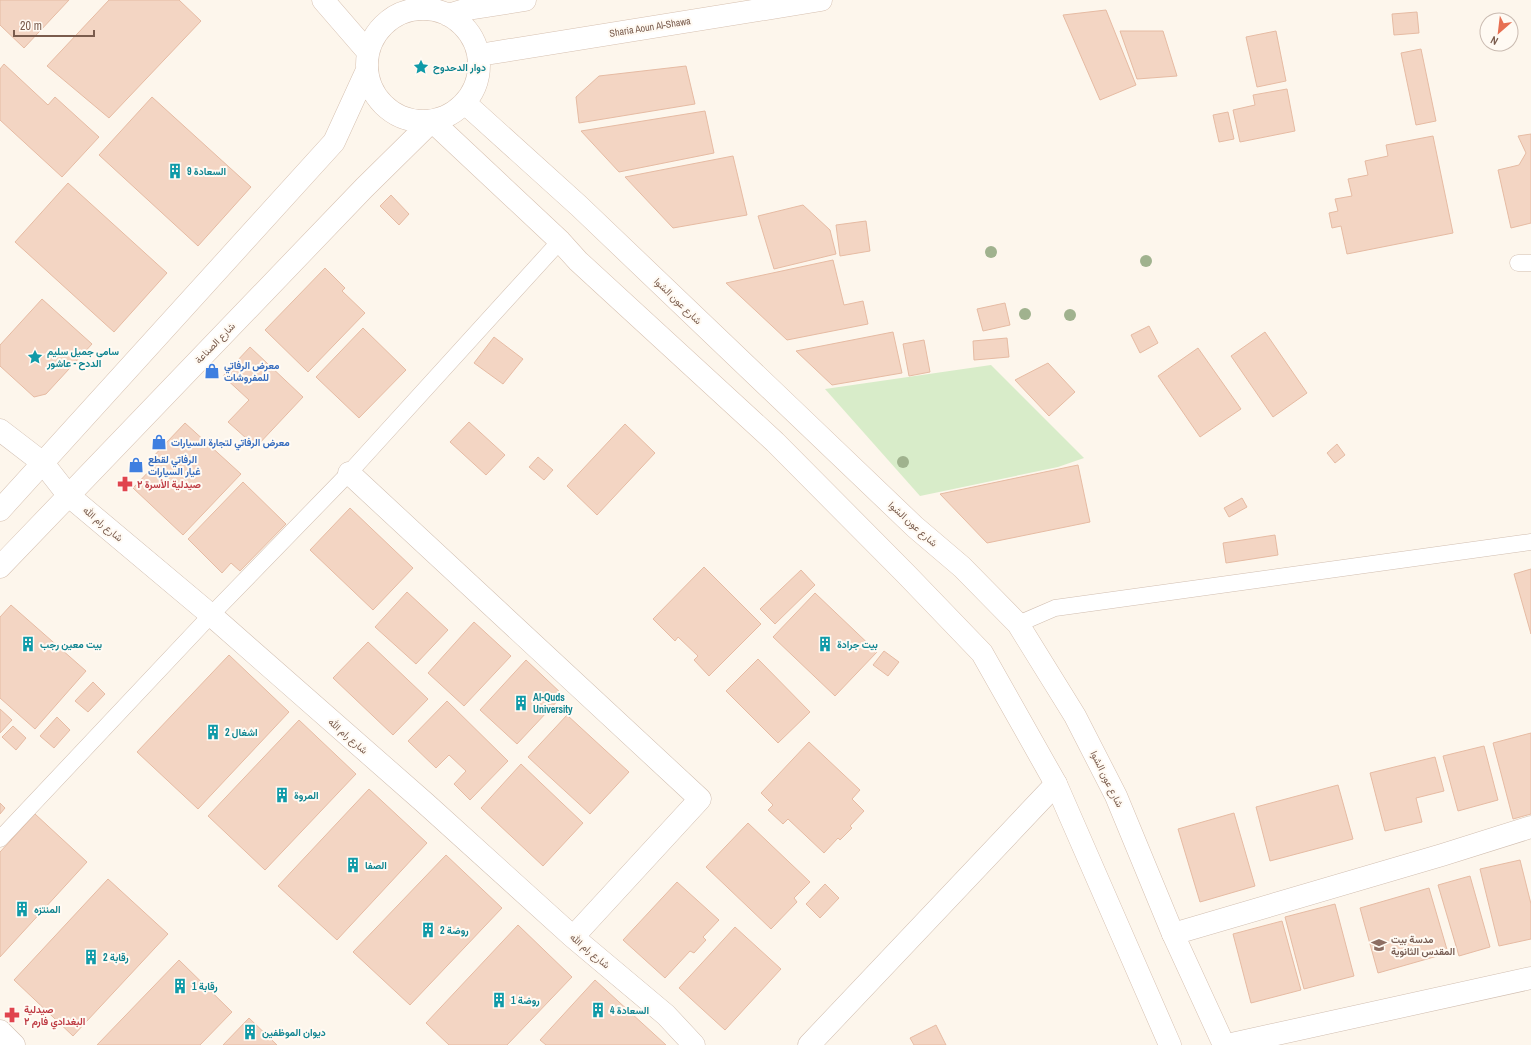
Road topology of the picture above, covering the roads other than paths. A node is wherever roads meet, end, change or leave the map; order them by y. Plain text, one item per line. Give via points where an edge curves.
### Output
1 (323, 0) edge
2 (525, 0) edge
3 (821, 0) edge
4 (399, 6) edge
5 (448, 15) junction
6 (479, 56) junction
7 (367, 61) junction
8 (466, 103) junction
9 (432, 121) junction
10 (560, 241) junction
11 (0, 430) edge
12 (43, 464) junction
13 (349, 473) junction
14 (68, 495) junction
15 (0, 510) edge
16 (1531, 542) edge
17 (0, 567) edge
18 (211, 615) junction
19 (1018, 624) junction
20 (1056, 784) junction
21 (1531, 827) edge
22 (0, 839) edge
23 (1174, 934) junction
24 (573, 937) junction
25 (1531, 978) edge
26 (0, 1031) edge
27 (14, 1045) edge
28 (694, 1045) edge
29 (809, 1045) edge
30 (1170, 1045) edge
31 (1226, 1045) edge

1 - 7 main road
2 - 5 main road via 468,9
3 - 6 main road, Sharia Aoun Al-Shawa
4 - 5 main road via 434,10
4 - 7 main road via 375,35
5 - 6 main road via 462,25 473,39
6 - 8 main road via 478,81
7 - 9 main road via 371,88 381,103 395,114 413,121
7 - 12 main road via 334,142
8 - 9 main road via 450,115
8 - 19 main road, شارع عون الشوا via 579,206 915,527 962,567
9 - 10 main road
9 - 14 main road, شارع الصناعة via 364,188
10 - 13 lane
10 - 20 main road via 578,261 775,442 982,653
11 - 12 main road, شارع رام الله
12 - 14 main road, شارع رام الله
12 - 15 main road
13 - 18 lane
13 - 24 main road via 700,799
14 - 17 main road, شارع الصناعة
14 - 18 main road, شارع رام الله
16 - 19 lane via 1055,608
18 - 22 lane
18 - 24 main road, شارع رام الله
19 - 23 main road, شارع عون الشوا via 1075,716 1116,796
20 - 29 main road
20 - 30 main road
21 - 23 main road
23 - 31 main road, شارع عون الشوا
24 - 28 main road, شارع رام الله via 666,1015
25 - 31 main road
26 - 27 main road

